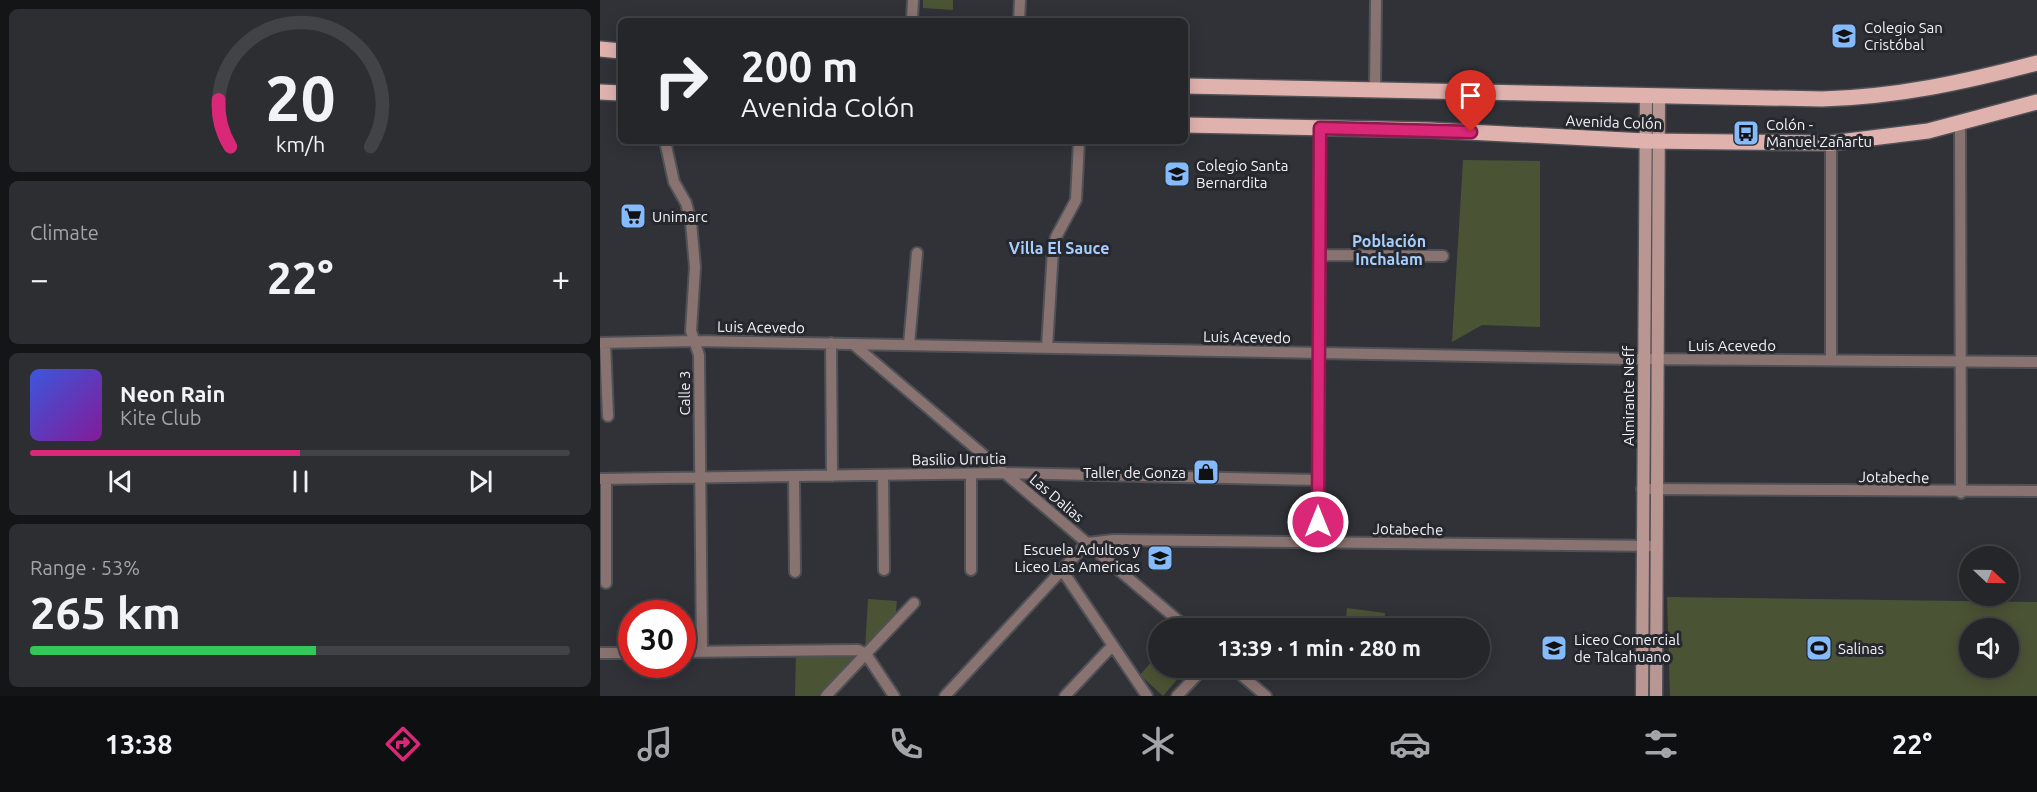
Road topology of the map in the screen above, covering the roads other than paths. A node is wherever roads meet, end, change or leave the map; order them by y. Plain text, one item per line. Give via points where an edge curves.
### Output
1 (913, 0) edge
2 (1020, 0) edge
3 (1376, 0) edge
4 (912, 18) edge
5 (1019, 18) edge
6 (600, 49) edge
7 (618, 51) edge
8 (2037, 63) edge
9 (1188, 86) edge
10 (1375, 90) junction
11 (600, 92) edge
12 (618, 93) edge
13 (1652, 96) junction
14 (2037, 102) edge
15 (1960, 123) junction
16 (1188, 125) edge
17 (1320, 128) junction
18 (1652, 141) junction
19 (1831, 143) junction
20 (666, 144) edge
21 (1079, 144) edge
22 (917, 253) dead end
23 (1320, 255) junction
24 (1443, 256) dead end
25 (693, 341) junction
26 (603, 343) edge
27 (831, 344) junction
28 (853, 344) junction
29 (909, 345) junction
30 (1047, 348) junction
31 (1319, 354) junction
32 (1643, 359) junction
33 (1658, 359) junction
34 (1831, 360) junction
35 (1960, 362) junction
36 (2037, 362) edge
37 (608, 416) dead end
38 (1004, 473) junction
39 (971, 474) junction
40 (883, 475) junction
41 (832, 476) junction
42 (794, 477) junction
43 (700, 478) junction
44 (603, 479) edge
45 (1318, 480) junction
46 (1642, 489) junction
47 (1657, 489) junction
48 (2037, 491) edge
49 (1961, 493) junction
50 (1087, 543) junction
51 (1318, 543) junction
52 (1642, 546) junction
53 (1657, 546) junction
54 (884, 570) dead end
55 (971, 570) dead end
56 (1062, 570) junction
57 (795, 572) dead end
58 (606, 583) dead end
59 (914, 603) dead end
60 (1175, 618) edge
61 (1112, 646) junction
62 (696, 652) edge
63 (702, 652) junction
64 (600, 653) edge
65 (618, 653) edge
66 (866, 654) junction
67 (1194, 678) edge
68 (1245, 678) edge
69 (826, 696) edge
70 (894, 696) edge
71 (945, 696) edge
72 (1065, 696) edge
73 (1147, 696) edge
74 (1177, 696) edge
75 (1266, 696) edge
76 (1642, 696) edge
77 (1656, 696) edge

1 - 4 street
2 - 5 street
3 - 10 street
6 - 7 main road
8 - 13 main road, Avenida Colón via 1960,83 1882,96
9 - 10 main road, Avenida Colón
10 - 13 main road, Avenida Colón
11 - 12 main road
13 - 18 street, Almirante Neff
14 - 15 main road, Avenida Colón
15 - 19 main road, Avenida Colón via 1897,136
15 - 35 street
16 - 17 main road, Avenida Colón
17 - 18 main road, Avenida Colón
17 - 23 street
18 - 19 main road, Avenida Colón
18 - 32 street, Almirante Neff
18 - 33 street, Almirante Neff
19 - 34 street
20 - 25 street, Calle 3 via 674,182 691,222
21 - 30 street via 1076,200 1053,249
22 - 29 street
23 - 24 street
23 - 31 street
25 - 26 street, Luis Acevedo
25 - 27 street, Luis Acevedo
25 - 43 street, Calle 3 via 699,355
26 - 37 street
27 - 28 street, Luis Acevedo
27 - 41 street
28 - 29 street, Luis Acevedo
28 - 38 street, Las Dalias
29 - 30 street, Luis Acevedo
30 - 31 street, Luis Acevedo
31 - 32 street, Luis Acevedo
31 - 45 street
32 - 33 street, Luis Acevedo
32 - 46 street, Almirante Neff
33 - 34 street, Luis Acevedo
33 - 47 street, Almirante Neff
34 - 35 street, Luis Acevedo
35 - 36 street, Luis Acevedo
35 - 49 street
38 - 39 street, Basilio Urrutia
38 - 45 street, Basilio Urrutia
38 - 50 street, Las Dalias
39 - 40 street, Basilio Urrutia
39 - 55 street
40 - 41 street, Basilio Urrutia
40 - 54 street
41 - 42 street, Basilio Urrutia
42 - 43 street, Basilio Urrutia
42 - 57 street
43 - 44 street, Basilio Urrutia
43 - 63 street, Calle 3
44 - 58 street
45 - 51 street
46 - 47 street, Jotabeche
46 - 52 street, Almirante Neff
47 - 49 street, Jotabeche
47 - 53 street, Almirante Neff
48 - 49 street, Jotabeche
50 - 51 street, Jotabeche
50 - 56 street
50 - 60 street, Las Dalias
51 - 52 street, Jotabeche
52 - 53 street, Jotabeche
52 - 76 street, Almirante Neff
53 - 77 street, Almirante Neff
56 - 61 street
56 - 71 street
59 - 66 street
61 - 72 street
61 - 73 street
62 - 63 street
63 - 66 street via 854,650
64 - 65 street
66 - 69 street
66 - 70 street
67 - 74 street
68 - 75 street

